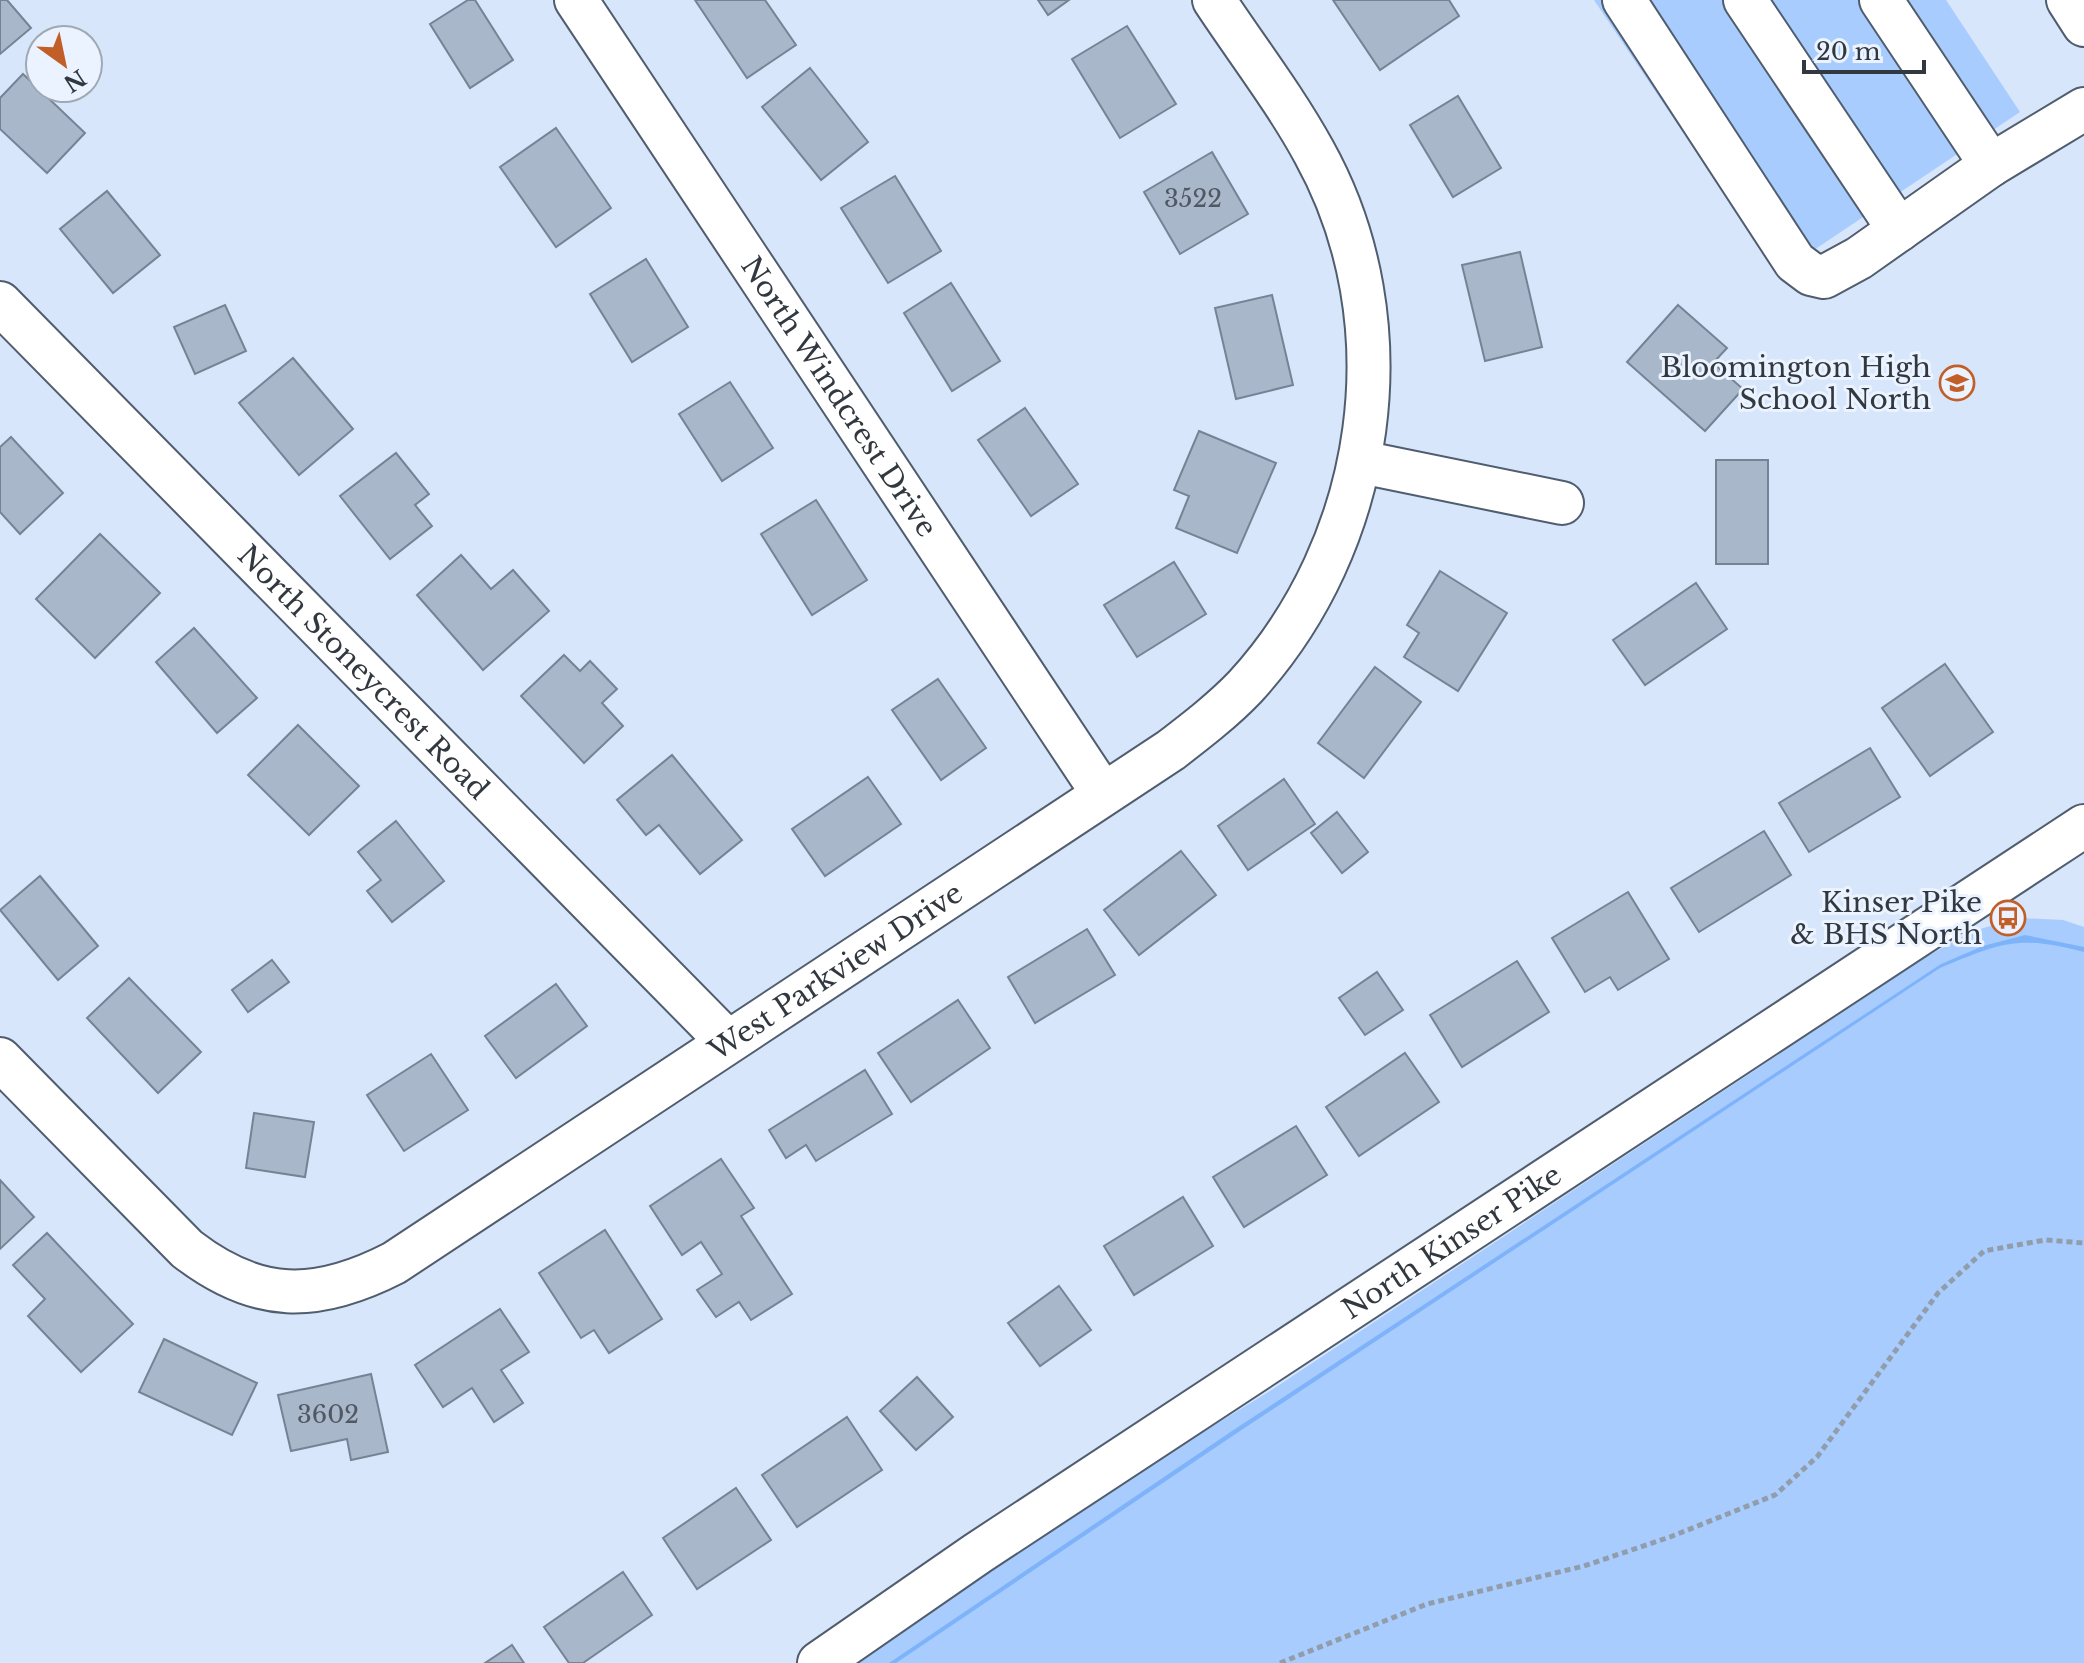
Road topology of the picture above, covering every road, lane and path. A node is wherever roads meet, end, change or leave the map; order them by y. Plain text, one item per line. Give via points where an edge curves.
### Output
1 (576, 0) edge
2 (1214, 0) edge
3 (1624, 0) edge
4 (1745, 0) edge
5 (1881, 0) edge
6 (2068, 0) edge
7 (2084, 25) edge
8 (2084, 109) edge
9 (1991, 165) junction
10 (1899, 230) junction
11 (0, 303) edge
12 (1361, 462) junction
13 (1562, 503) dead end
14 (1103, 794) junction
15 (2078, 841) edge
16 (727, 1041) junction
17 (0, 1059) edge
18 (2084, 1243) edge
19 (819, 1663) edge
20 (1280, 1663) edge

1 - 14 street, North Windcrest Drive
2 - 12 street, West Parkview Drive via 1314,153 1349,242 1365,309 1368,350
3 - 10 street via 1795,262 1824,277
4 - 10 street
5 - 9 street
6 - 7 street
8 - 9 street
9 - 10 street
11 - 16 street, North Stoneycrest Road
12 - 13 street
12 - 14 street, West Parkview Drive via 1324,571 1273,653 1208,721
14 - 16 street, West Parkview Drive
15 - 19 street, North Kinser Pike via 978,1553
16 - 17 street, West Parkview Drive via 394,1263 348,1283 271,1291 218,1273 187,1249
18 - 20 path via 2045,1240 1984,1251 1938,1293 1826,1447 1775,1495 1584,1566 1427,1604

